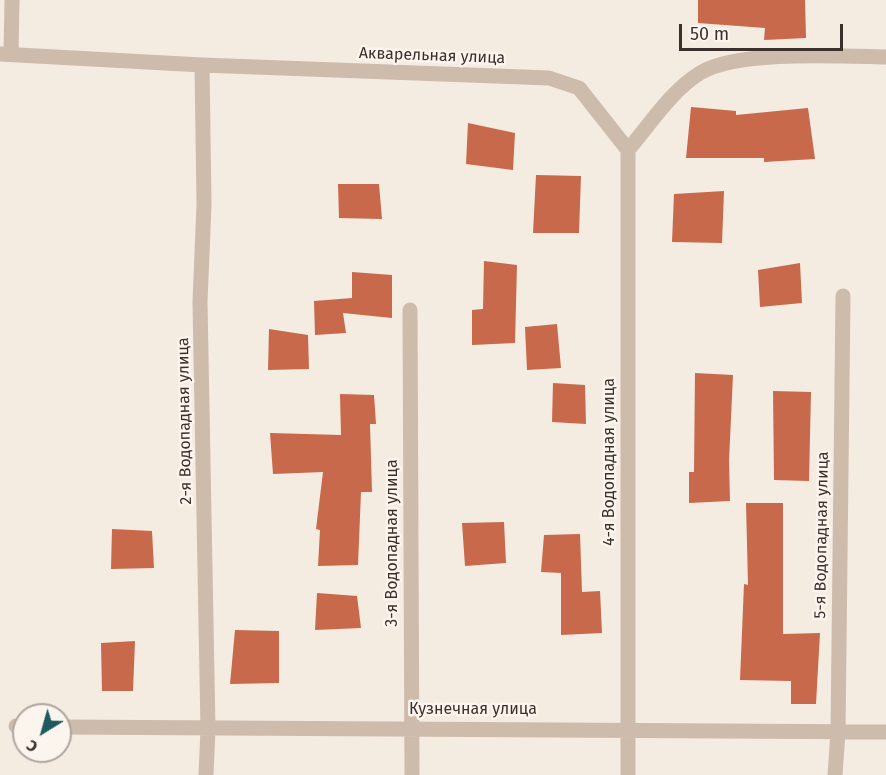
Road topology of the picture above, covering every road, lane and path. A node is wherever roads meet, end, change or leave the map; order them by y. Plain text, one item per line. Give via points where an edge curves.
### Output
1 (12, 0) edge
2 (6, 54) edge
3 (886, 57) edge
4 (202, 66) junction
5 (628, 150) junction
6 (843, 296) dead end
7 (410, 310) dead end
8 (72, 727) edge
9 (412, 728) junction
10 (208, 729) junction
11 (628, 730) junction
12 (838, 732) junction
13 (886, 732) edge
14 (206, 775) edge
15 (412, 775) edge
16 (628, 775) edge
17 (835, 775) edge

1 - 2 street
2 - 4 street, Акварельная улица
3 - 5 street via 768,58 730,62 701,72 674,95
4 - 5 street, Акварельная улица via 549,78 579,88
4 - 10 street, 2-я Водопадная улица via 204,205 200,302
5 - 11 street, 4-я Водопадная улица
6 - 12 street, 5-я Водопадная улица
7 - 9 street, 3-я Водопадная улица
8 - 10 street, Кузнечная улица
9 - 10 street, Кузнечная улица
9 - 11 street, Кузнечная улица
9 - 15 street, 3-я Водопадная улица
10 - 14 street, 2-я Водопадная улица
11 - 12 street, Кузнечная улица
11 - 16 street, 4-я Водопадная улица
12 - 13 street, Кузнечная улица
12 - 17 street, 5-я Водопадная улица

